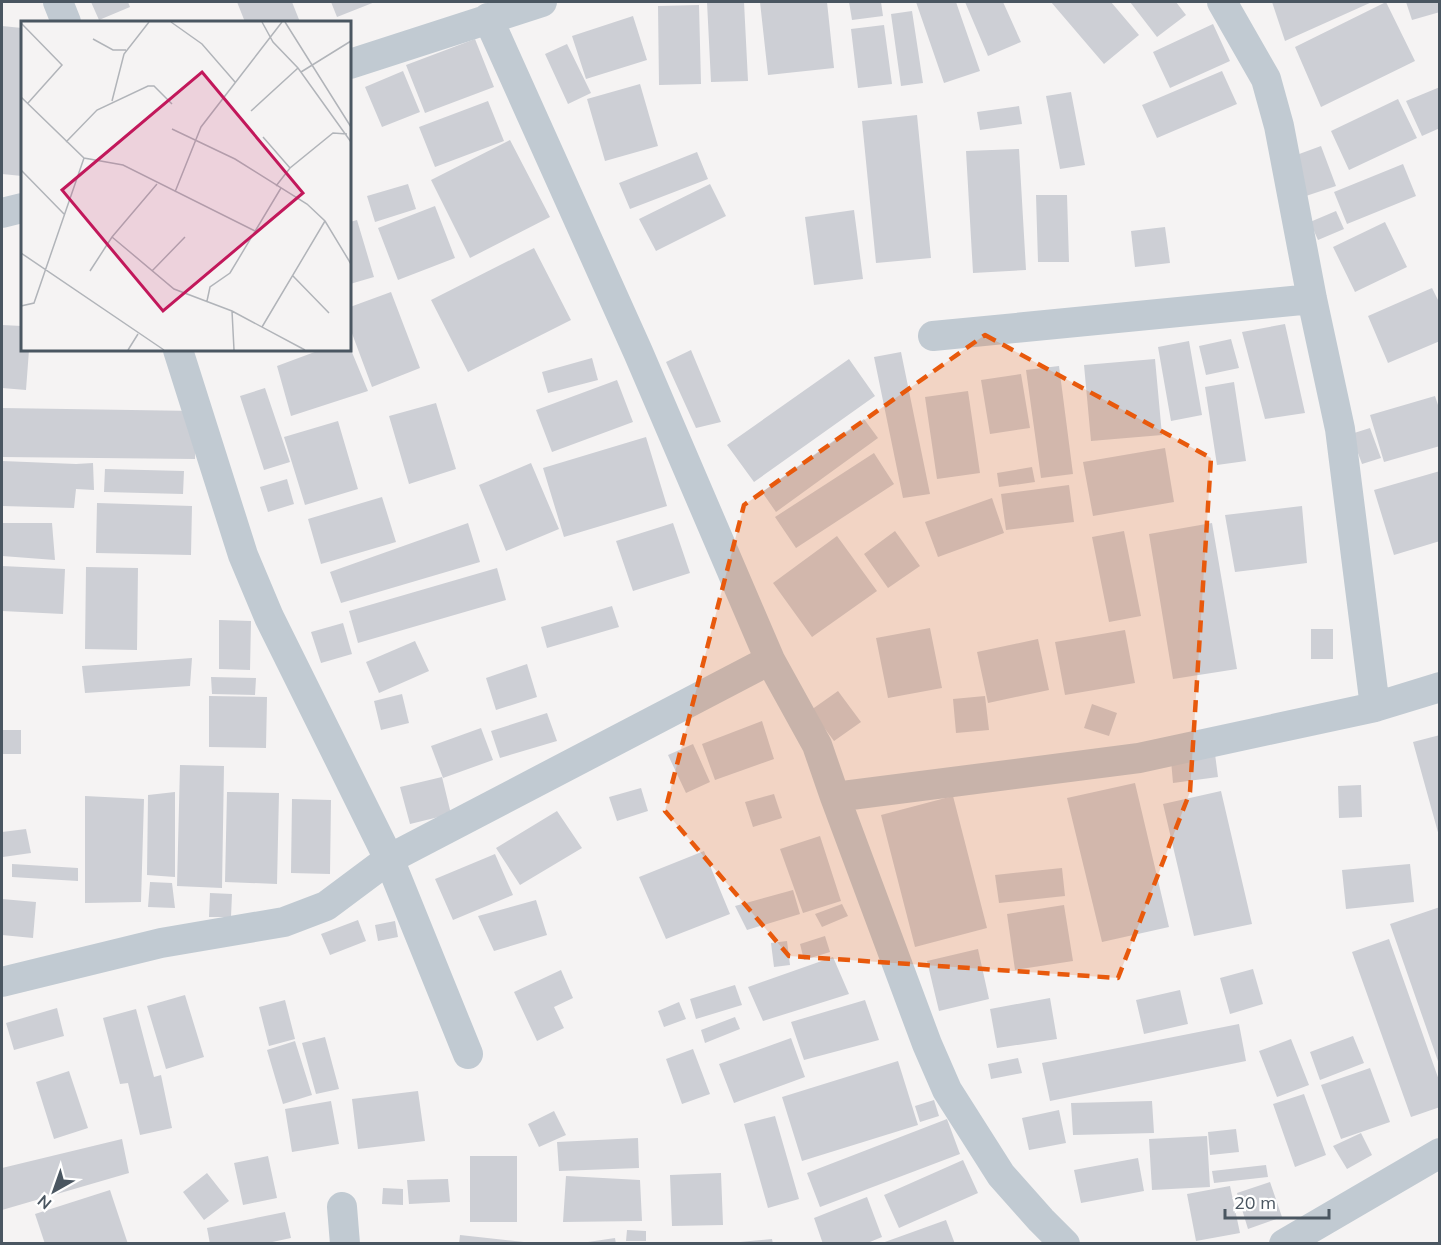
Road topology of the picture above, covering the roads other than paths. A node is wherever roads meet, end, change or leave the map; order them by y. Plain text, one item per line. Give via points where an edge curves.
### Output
1 (58, 2) edge
2 (542, 2) edge
3 (1222, 2) edge
4 (488, 18) junction
5 (66, 21) edge
6 (351, 64) edge
7 (21, 208) edge
8 (2, 213) edge
9 (1312, 299) junction
10 (933, 336) dead end
11 (178, 351) edge
12 (770, 660) junction
13 (1440, 687) edge
14 (1375, 707) junction
15 (835, 797) junction
16 (389, 859) junction
17 (2, 982) edge
18 (468, 1054) dead end
19 (1440, 1153) edge
20 (342, 1207) dead end
21 (345, 1244) edge
22 (1065, 1244) edge
23 (1284, 1244) edge

1 - 5 street
2 - 4 street
3 - 9 street via 1266,79 1280,126
4 - 6 street
4 - 12 street via 638,352
7 - 8 street
9 - 10 street
9 - 14 street via 1340,429
11 - 16 street via 243,555 269,617
12 - 15 street via 817,745
12 - 16 street
13 - 14 street
14 - 15 street via 1139,758
15 - 22 street via 947,1090 1002,1175
16 - 17 street via 326,906 284,922 161,943
16 - 18 street
19 - 23 street
20 - 21 street

